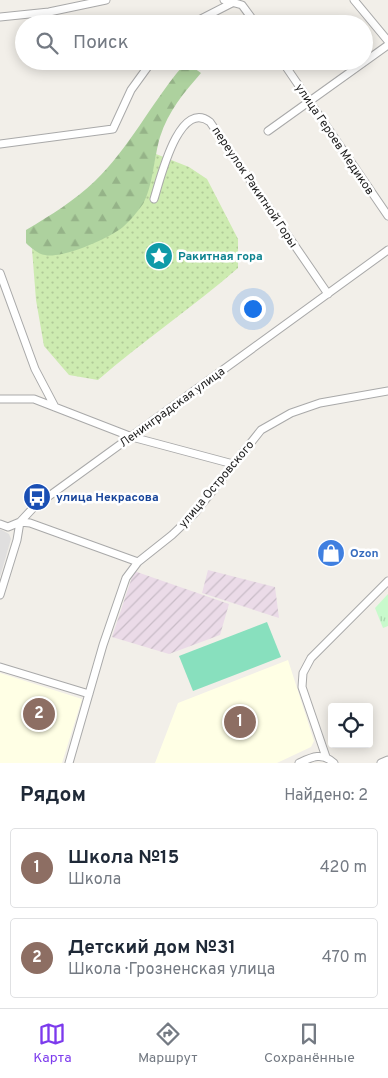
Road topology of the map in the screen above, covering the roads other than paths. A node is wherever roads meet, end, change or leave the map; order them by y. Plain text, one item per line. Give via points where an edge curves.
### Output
1 (106, 0) edge
2 (224, 0) edge
3 (354, 0) edge
4 (234, 2) junction
5 (15, 15) edge
6 (20, 15) edge
7 (209, 15) edge
8 (250, 15) edge
9 (366, 15) edge
10 (0, 17) edge
11 (373, 23) edge
12 (388, 41) edge
13 (388, 45) edge
14 (373, 56) edge
15 (145, 70) edge
16 (288, 70) edge
17 (354, 70) edge
18 (310, 102) junction
19 (268, 131) dead end
20 (0, 144) edge
21 (154, 199) dead end
22 (388, 216) edge
23 (388, 250) edge
24 (0, 273) edge
25 (328, 294) junction
26 (388, 391) edge
27 (0, 398) edge
28 (55, 407) junction
29 (132, 437) junction
30 (233, 464) junction
31 (20, 522) junction
32 (0, 524) edge
33 (138, 562) junction
34 (388, 581) edge
35 (0, 596) edge
36 (0, 667) edge
37 (89, 694) junction
38 (326, 757) junction
39 (388, 760) edge
40 (69, 763) edge
41 (299, 763) edge
42 (334, 763) edge
43 (381, 763) edge

1 - 6 street
2 - 4 street
3 - 9 street
4 - 7 street
4 - 8 street via 242,4
5 - 10 street
11 - 12 street
13 - 14 street
15 - 20 street via 131,90 113,128
16 - 18 street, улица Героев Медиков
17 - 18 street
18 - 19 street
18 - 22 street, улица Героев Медиков
21 - 25 street, переулок Ракитной Горы via 166,158 180,132 191,119 204,118 210,122
23 - 25 street, Ленинградская улица
24 - 28 street via 35,369
25 - 29 street, Ленинградская улица
26 - 30 street, улица Островского via 320,403 276,420 261,430
27 - 28 street via 34,399
28 - 29 street
29 - 30 street
29 - 31 street, Ленинградская улица via 40,502
30 - 33 street, улица Островского via 194,514
31 - 32 street via 8,527
31 - 33 street
31 - 35 street
33 - 37 street, улица Островского via 126,578
34 - 38 street via 311,658 303,673 302,687
36 - 37 street
37 - 40 street, улица Островского
38 - 41 street via 321,755
38 - 42 street
39 - 43 street

